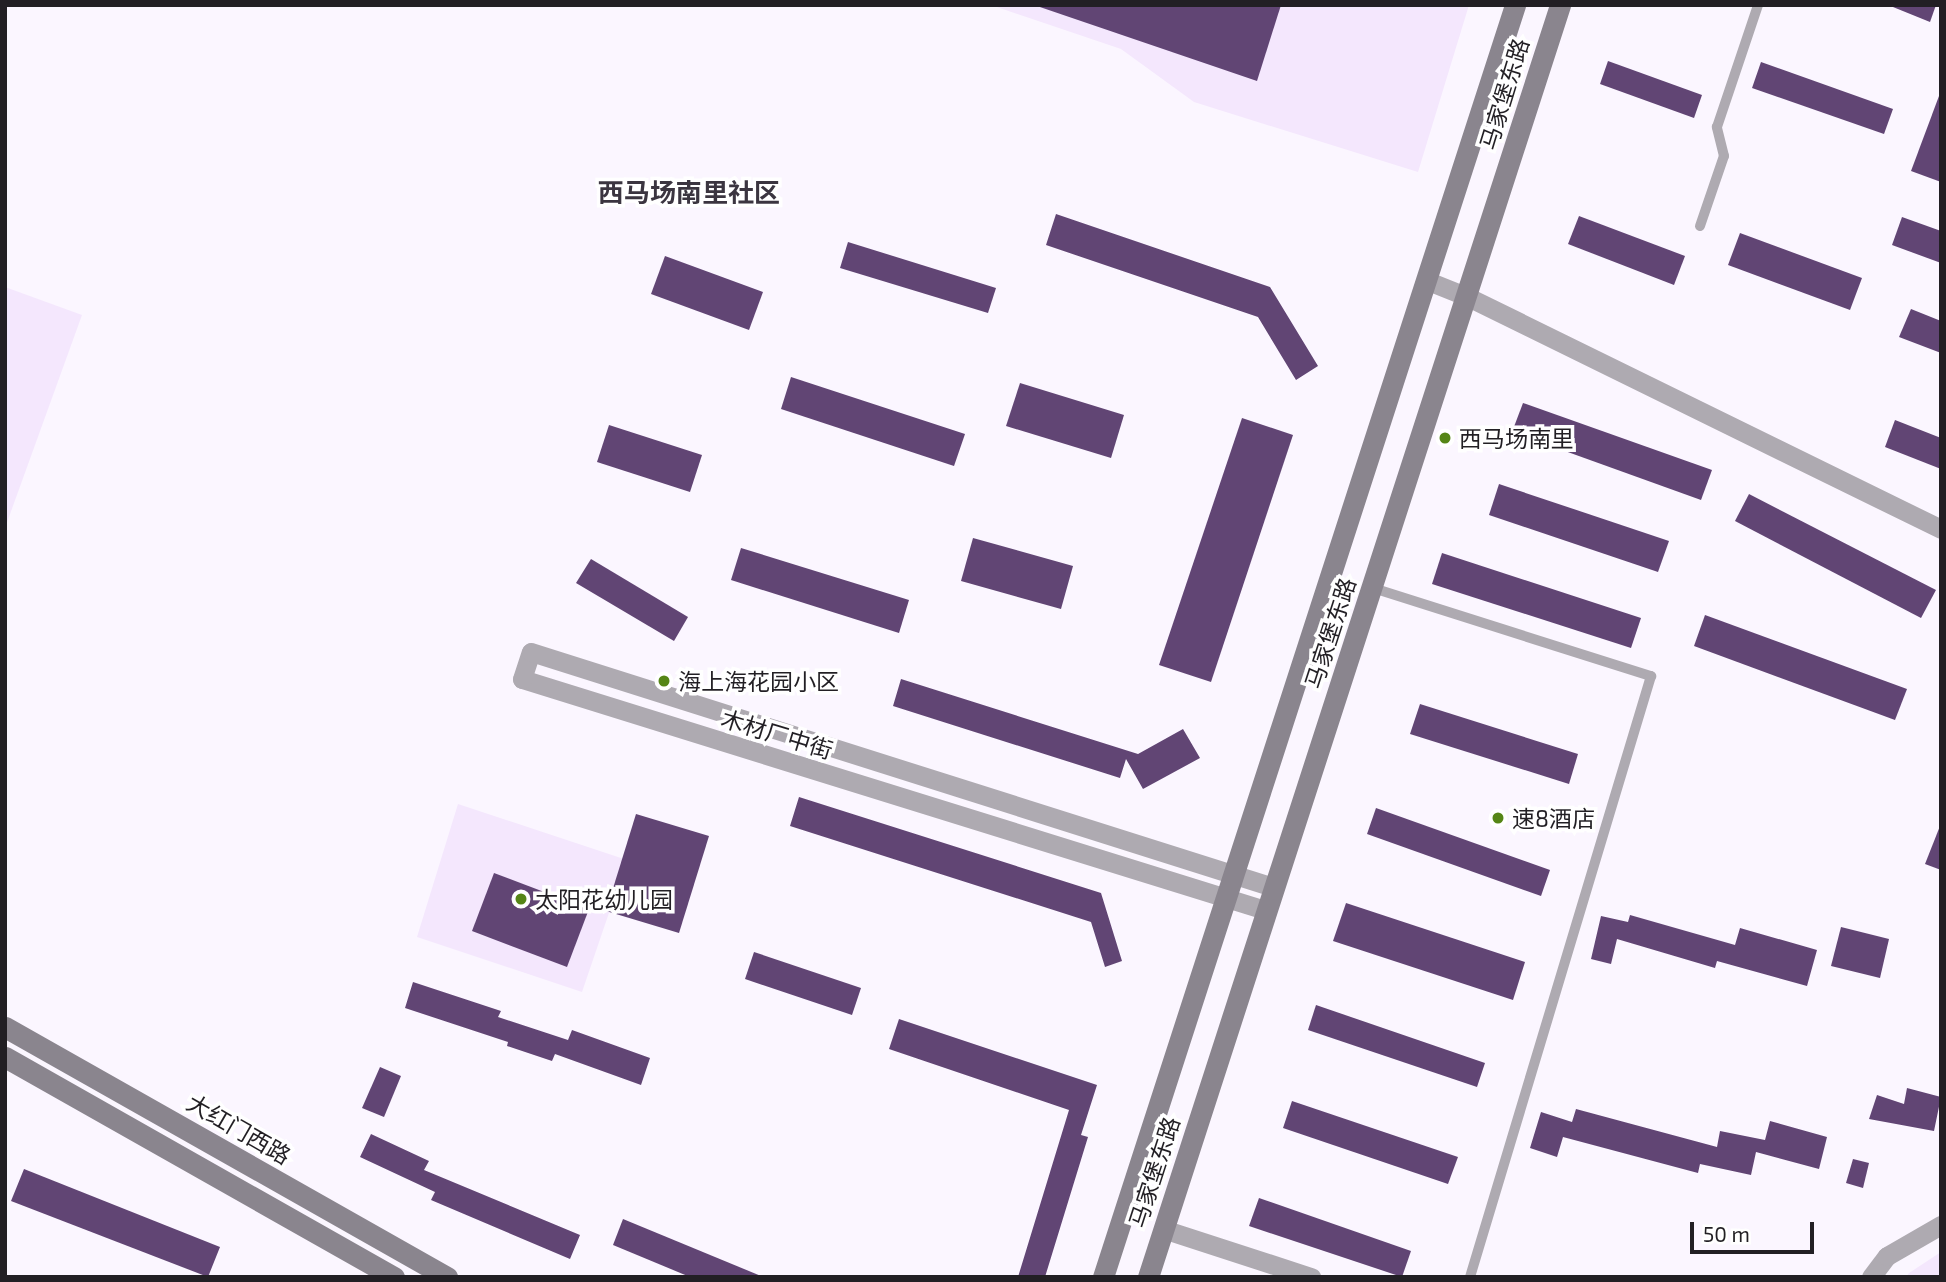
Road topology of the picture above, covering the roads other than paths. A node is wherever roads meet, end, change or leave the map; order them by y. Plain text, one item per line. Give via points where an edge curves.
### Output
1 (1515, 5) edge
2 (1560, 5) edge
3 (1758, 5) edge
4 (1700, 226) dead end
5 (1428, 281) junction
6 (1468, 297) junction
7 (1941, 529) edge
8 (1373, 589) junction
9 (1235, 875) junction
10 (1273, 887) junction
11 (1227, 899) junction
12 (1265, 910) junction
13 (5, 1027) edge
14 (5, 1057) edge
15 (1941, 1224) edge
16 (1163, 1229) junction
17 (394, 1277) edge
18 (447, 1277) edge
19 (1104, 1277) edge
20 (1148, 1277) edge
21 (1311, 1277) edge
22 (1470, 1277) edge
23 (1871, 1277) edge

1 - 5 main road, 马家堡东路
2 - 6 main road, 马家堡东路
3 - 4 lane via 1717,127 1724,156
5 - 6 street
5 - 9 main road, 马家堡东路
6 - 7 street
6 - 8 main road, 马家堡东路
8 - 10 main road, 马家堡东路
8 - 22 lane via 1651,676
9 - 10 street, 木材厂中街
9 - 11 main road, 马家堡东路
9 - 11 street, 木材厂中街 via 531,652 522,679
10 - 12 main road, 马家堡东路
11 - 12 street
11 - 19 main road, 马家堡东路
12 - 16 main road, 马家堡东路
13 - 18 main road, 大红门西路
14 - 17 main road
15 - 23 street via 1886,1256
16 - 20 main road, 马家堡东路
16 - 21 street

